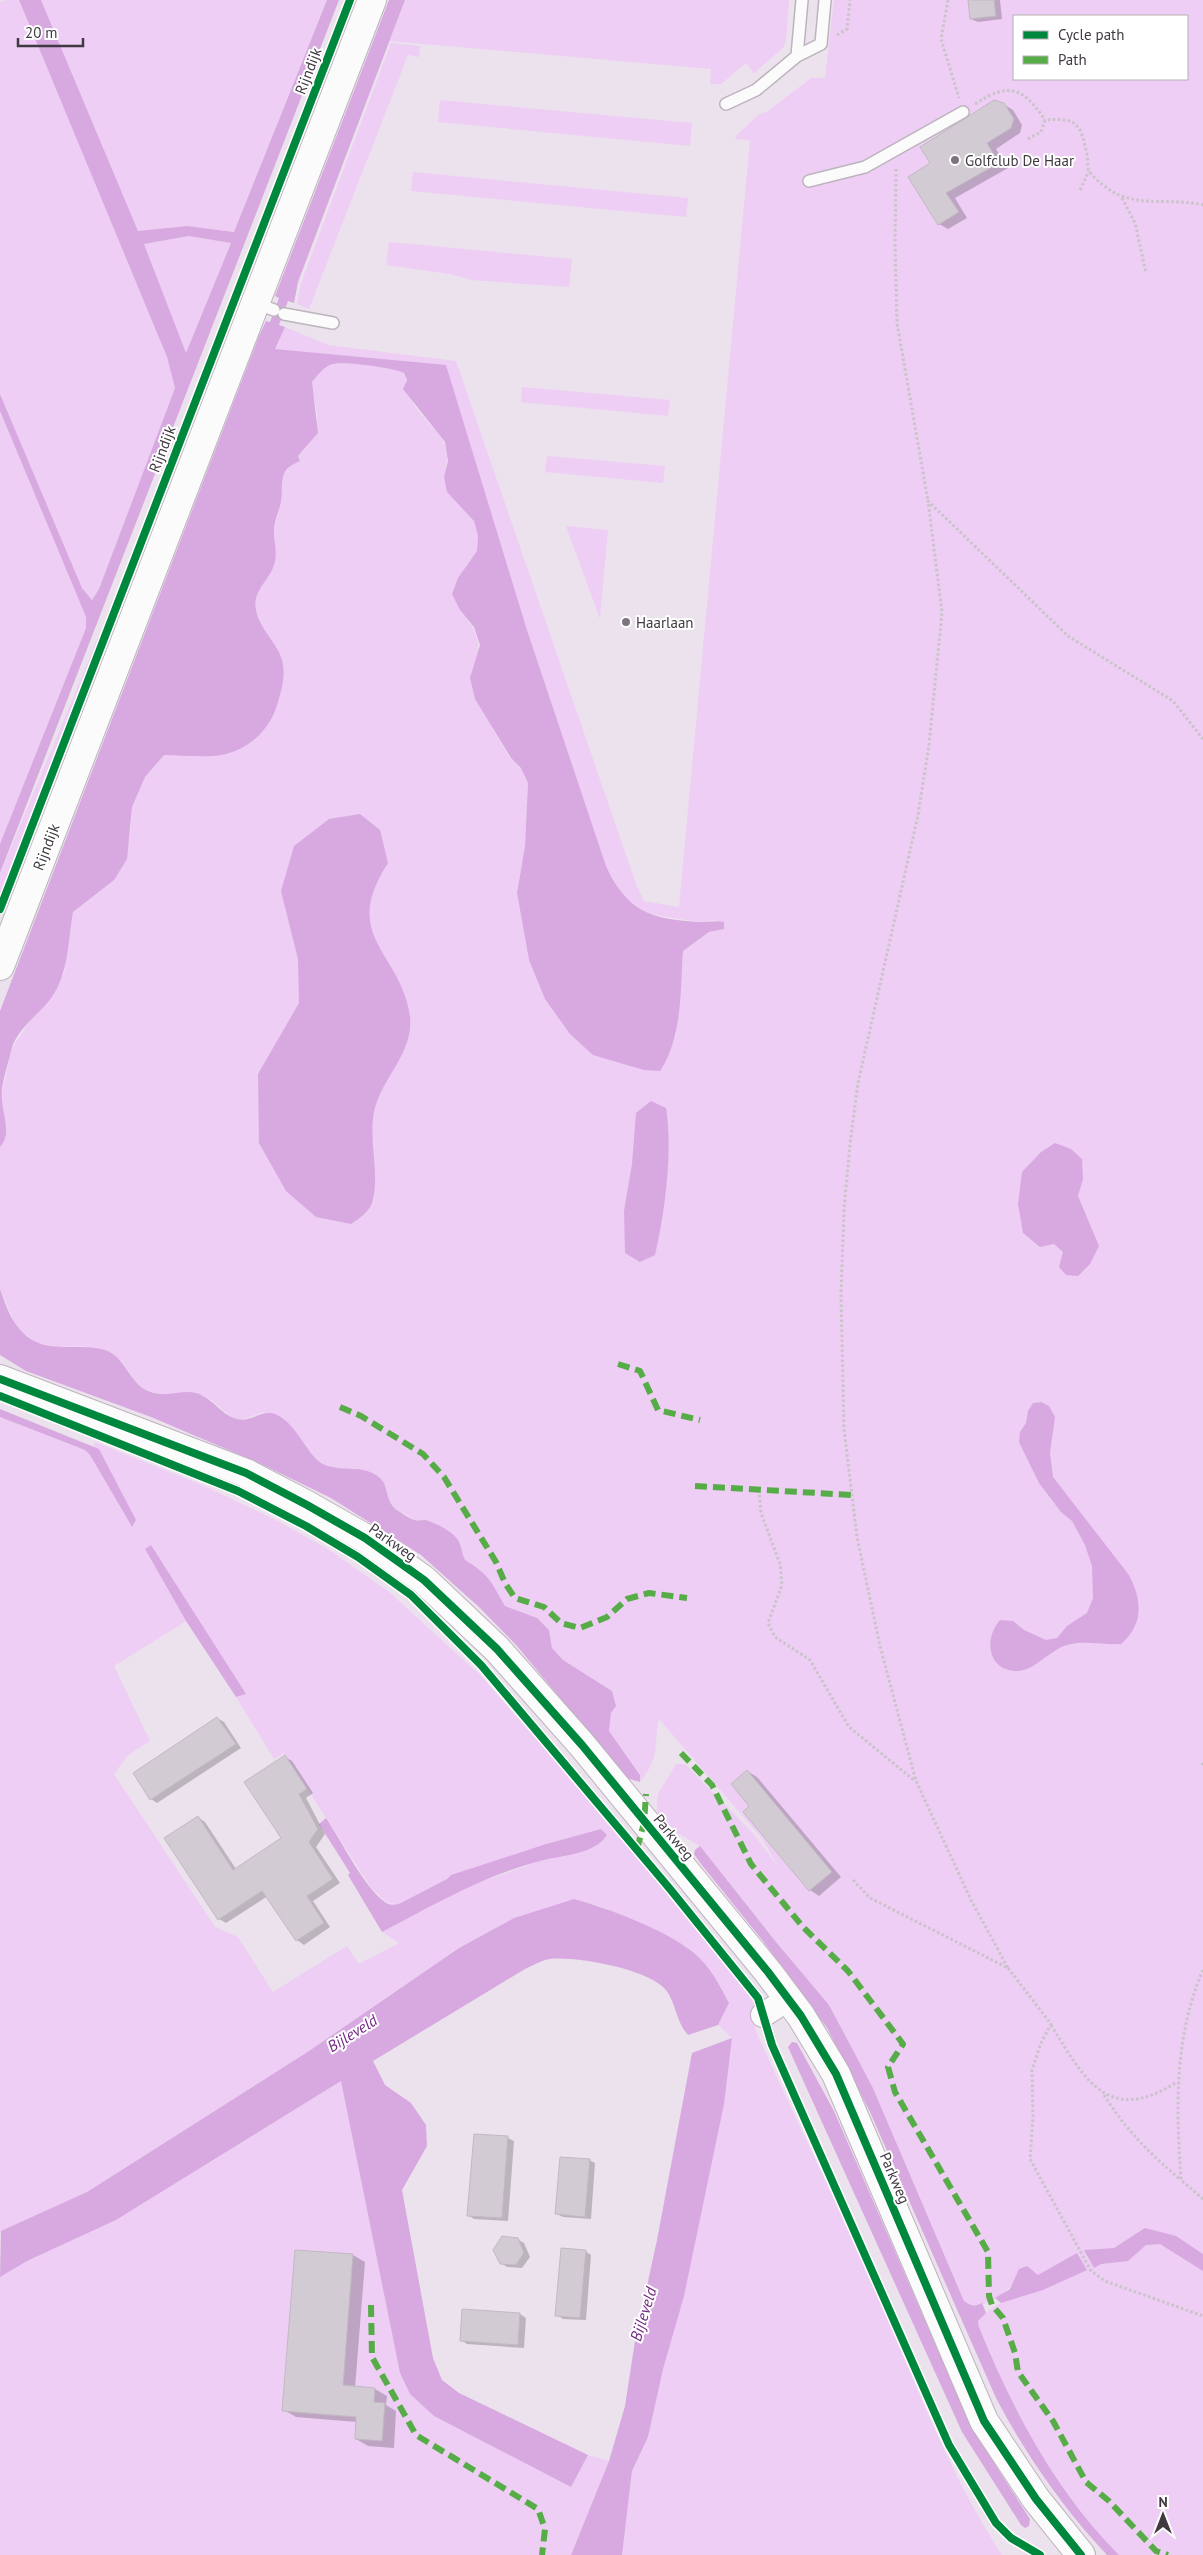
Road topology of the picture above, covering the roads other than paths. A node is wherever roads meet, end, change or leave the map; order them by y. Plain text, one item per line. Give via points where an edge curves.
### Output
1 (372, 0) edge
2 (802, 0) edge
3 (825, 0) edge
4 (797, 56) junction
5 (726, 104) dead end
6 (963, 112) road end
7 (808, 181) dead end
8 (271, 309) junction
9 (333, 323) dead end
10 (0, 966) edge
11 (0, 1379) edge
12 (788, 1999) junction
13 (763, 2015) dead end
14 (1081, 2555) edge

1 - 8 street, Rijndijk
2 - 4 lane
3 - 4 lane via 821,44
4 - 5 lane via 756,90
6 - 7 lane via 865,167
8 - 9 lane
8 - 10 street, Rijndijk
11 - 12 street, Parkweg via 246,1473 365,1538 424,1580 497,1649 582,1745
12 - 13 street
12 - 14 street, Parkweg via 836,2074 984,2421 1036,2499

